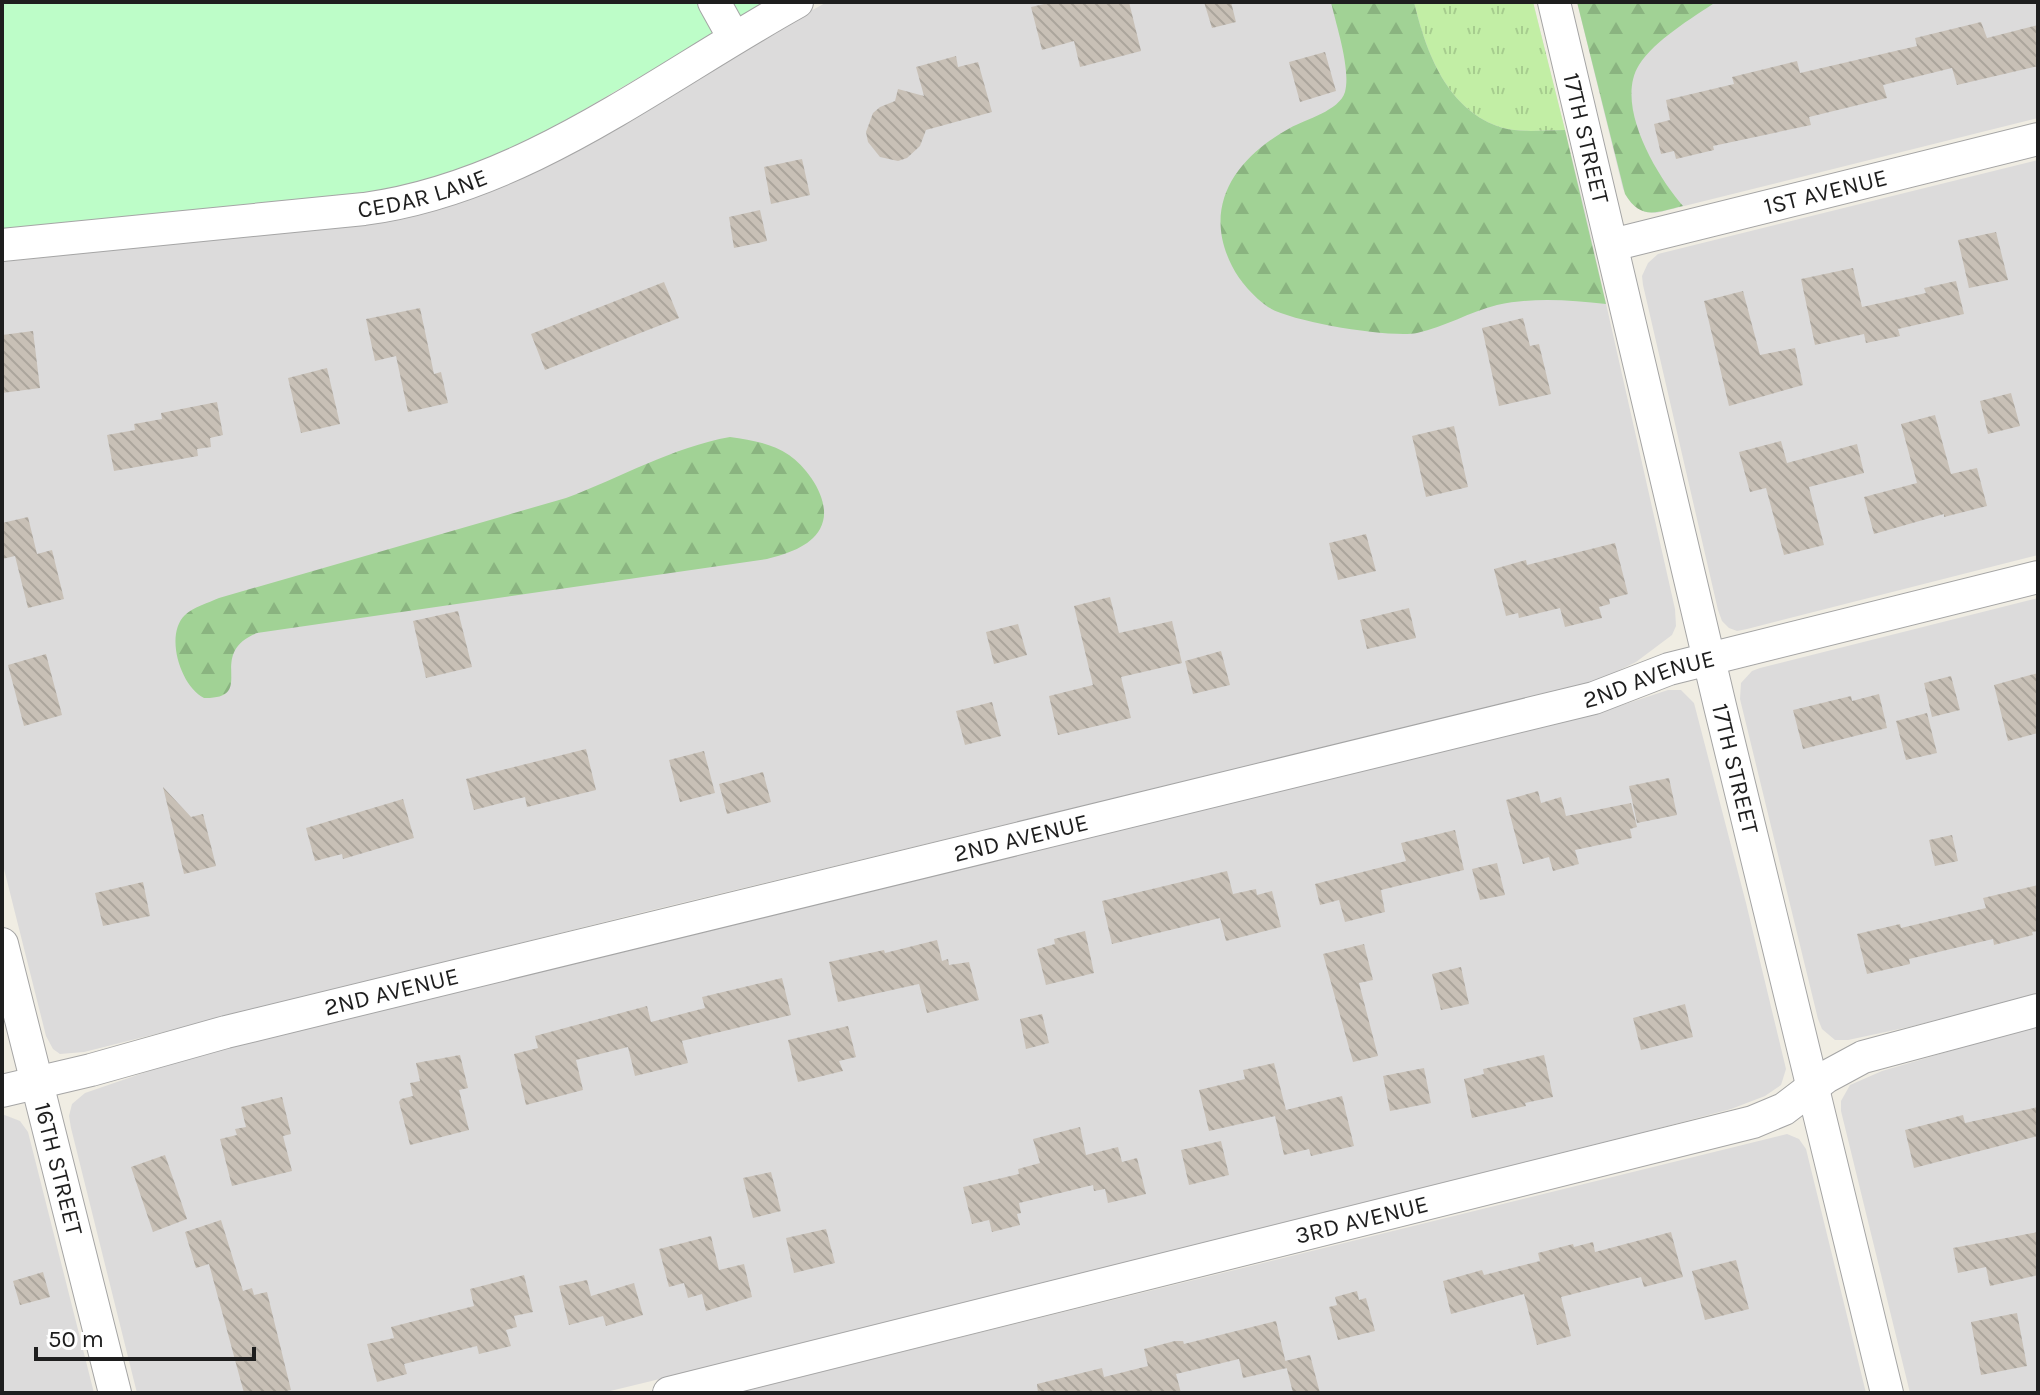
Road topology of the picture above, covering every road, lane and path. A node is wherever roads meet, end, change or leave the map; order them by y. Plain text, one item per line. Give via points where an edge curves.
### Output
1 (714, 2) edge
2 (797, 2) edge
3 (1554, 2) edge
4 (734, 38) junction
5 (2038, 139) edge
6 (2, 245) edge
7 (1612, 245) junction
8 (2038, 577) edge
9 (1709, 659) junction
10 (2, 944) edge
11 (2038, 1010) edge
12 (37, 1083) junction
13 (1813, 1087) junction
14 (2, 1091) edge
15 (115, 1393) edge
16 (669, 1393) edge
17 (1887, 1393) edge

1 - 4 street
2 - 4 street, CEDAR LANE
3 - 7 street, 17TH STREET
4 - 6 street, CEDAR LANE via 543,150 433,195 364,209
5 - 7 street, 1ST AVENUE
7 - 9 street, 17TH STREET
8 - 9 street, 2ND AVENUE
9 - 12 street, 2ND AVENUE via 1657,672 1594,698 202,1037
9 - 13 street, 17TH STREET
10 - 12 street, 16TH STREET
11 - 13 street, 3RD AVENUE via 1863,1057
12 - 14 street, 2ND AVENUE
12 - 15 street, 16TH STREET
13 - 16 street, 3RD AVENUE via 1775,1114 1731,1128
13 - 17 street, 17TH STREET

